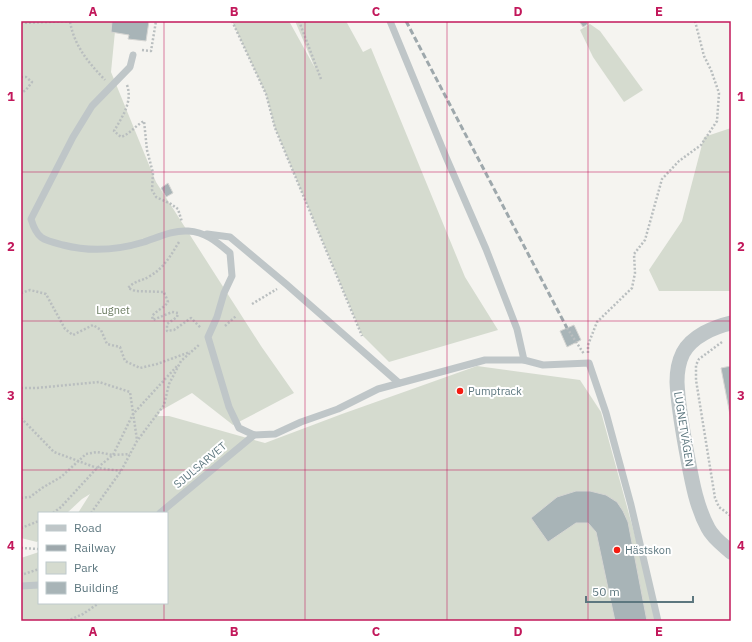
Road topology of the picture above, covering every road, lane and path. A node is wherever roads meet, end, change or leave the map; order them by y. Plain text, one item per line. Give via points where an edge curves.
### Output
1 (71, 21) edge
2 (156, 21) edge
3 (232, 21) edge
4 (299, 21) edge
5 (390, 21) edge
6 (695, 21) edge
7 (21, 24) edge
8 (133, 55) joint
9 (123, 73) junction
10 (21, 77) edge
11 (321, 79) dead end
12 (110, 86) junction
13 (21, 93) edge
14 (182, 232) junction
15 (205, 234) junction
16 (286, 284) junction
17 (21, 293) edge
18 (252, 304) dead end
19 (236, 316) dead end
20 (191, 318) dead end
21 (731, 323) edge
22 (225, 326) dead end
23 (567, 328) dead end
24 (362, 335) dead end
25 (208, 337) junction
26 (726, 340) dead end
27 (192, 351) junction
28 (524, 360) junction
29 (181, 361) junction
30 (589, 363) junction
31 (399, 383) junction
32 (21, 388) edge
33 (133, 414) junction
34 (21, 418) edge
35 (254, 435) junction
36 (137, 441) junction
37 (130, 454) junction
38 (113, 455) junction
39 (79, 461) junction
40 (97, 468) junction
41 (121, 471) junction
42 (21, 498) edge
43 (54, 512) edge
44 (92, 512) edge
45 (161, 512) edge
46 (731, 516) edge
47 (38, 521) edge
48 (21, 528) edge
49 (21, 548) edge
50 (38, 549) edge
51 (731, 552) edge
52 (38, 569) edge
53 (21, 575) edge
54 (38, 584) edge
55 (21, 586) edge
56 (98, 604) edge
57 (67, 621) edge
58 (658, 621) edge

1 - 7 path
1 - 12 path via 72,34 87,61
2 - 8 path via 151,51 141,50
3 - 24 path via 266,94 275,128
4 - 11 path
5 - 28 lane via 489,256 517,329
6 - 30 path via 704,56 719,93 717,121 700,144 662,179 645,240 634,254 635,273 632,288 597,322 588,345
8 - 9 lane via 130,67
9 - 12 lane
9 - 14 path via 129,100 114,131 121,137 144,121 153,173 152,190 156,197 178,210
10 - 13 path via 26,77 32,82
12 - 14 lane via 92,106 73,137 31,219 35,232 46,241 93,250 118,248
14 - 15 lane
14 - 20 path via 168,261 149,277 134,282 128,288 135,292 164,292 168,302 152,316 153,320 172,312 178,313 177,317 167,324 168,331 174,330
15 - 16 lane via 230,237
15 - 25 lane via 230,253 232,276
16 - 18 path
16 - 31 lane
17 - 27 path via 30,290 46,294 65,329 74,334 93,326 101,330 107,344 120,347 125,361 140,368
19 - 22 path
21 - 51 street, LUGNETVÄGEN via 698,336 688,346 679,365 677,381 689,468 697,500 708,528
23 - 30 path
25 - 27 path
25 - 35 lane via 229,407 239,428
26 - 46 path via 699,359 696,365 696,380 715,498 719,507
27 - 29 path
28 - 30 lane via 543,365
28 - 31 lane via 485,360
29 - 33 path
29 - 36 path via 169,384 164,405
30 - 58 lane via 606,412 631,505
31 - 35 lane via 378,389 338,409 276,434
32 - 33 path via 99,382 130,392
33 - 36 path
33 - 38 path
34 - 39 path via 54,452
35 - 45 lane, SJULSARVET
36 - 37 path
37 - 38 path
37 - 41 path
38 - 39 path via 97,452 86,454
38 - 40 path
39 - 40 path
39 - 42 path via 61,477 30,497
40 - 41 path
40 - 43 path
41 - 44 path
47 - 48 path
49 - 50 path
52 - 53 path
54 - 55 lane
56 - 57 path

